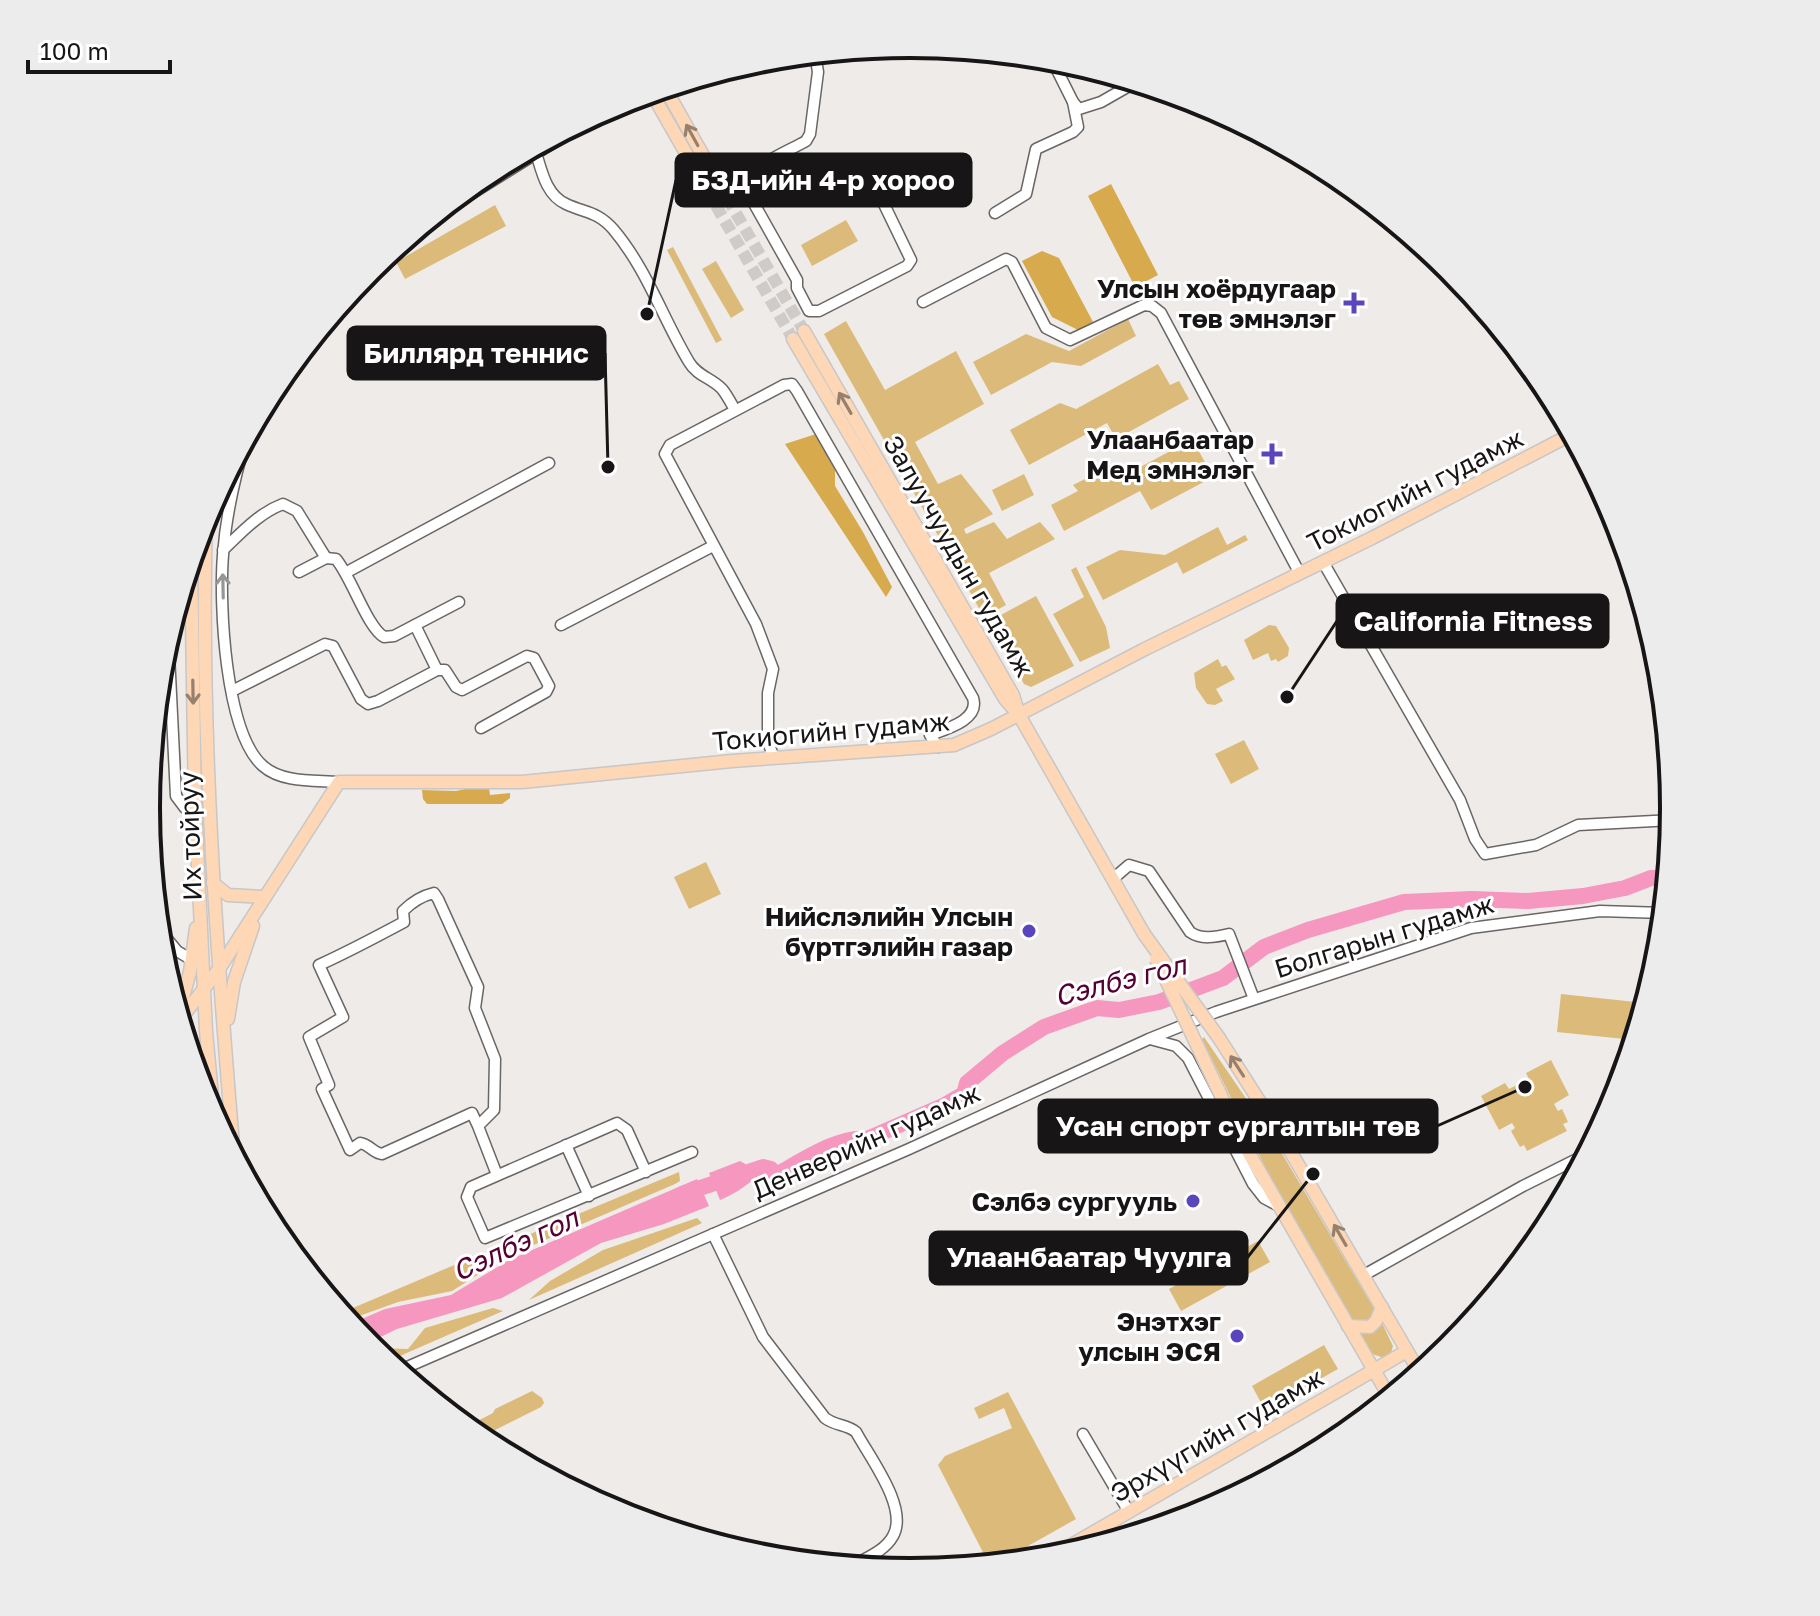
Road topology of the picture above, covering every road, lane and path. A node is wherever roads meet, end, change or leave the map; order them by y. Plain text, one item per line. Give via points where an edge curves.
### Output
1 (817, 64) edge
2 (1058, 73) edge
3 (1122, 89) edge
4 (670, 98) edge
5 (658, 102) edge
6 (1073, 102) junction
7 (537, 157) edge
8 (867, 169) dead end
9 (995, 213) dead end
10 (923, 302) dead end
11 (799, 335) tunnel mouth
12 (735, 410) junction
13 (1563, 439) edge
14 (549, 463) dead end
15 (234, 483) edge
16 (713, 546) junction
17 (223, 550) junction
18 (205, 554) edge
19 (326, 558) junction
20 (1323, 562) junction
21 (299, 572) dead end
22 (347, 572) junction
23 (1300, 574) junction
24 (192, 595) edge
25 (459, 602) dead end
26 (415, 625) junction
27 (561, 625) dead end
28 (437, 670) junction
29 (170, 683) edge
30 (232, 691) junction
31 (1019, 715) junction
32 (481, 728) dead end
33 (938, 747) junction
34 (774, 758) junction
35 (339, 782) junction
36 (195, 807) junction
37 (1659, 821) edge
38 (1114, 878) junction
39 (213, 883) junction
40 (201, 897) junction
41 (265, 897) junction
42 (256, 912) junction
43 (1653, 913) edge
44 (1144, 934) junction
45 (173, 946) edge
46 (192, 960) junction
47 (219, 969) junction
48 (204, 990) junction
49 (1252, 994) junction
50 (185, 997) edge
51 (188, 1010) edge
52 (224, 1038) junction
53 (1149, 1039) junction
54 (210, 1075) edge
55 (478, 1126) junction
56 (232, 1128) edge
57 (566, 1145) junction
58 (692, 1152) dead end
59 (1571, 1162) edge
60 (646, 1172) junction
61 (497, 1175) junction
62 (589, 1196) junction
63 (1279, 1206) junction
64 (713, 1234) junction
65 (1364, 1275) junction
66 (1382, 1307) junction
67 (1348, 1326) junction
68 (1407, 1351) junction
69 (1414, 1363) edge
70 (409, 1366) edge
71 (1373, 1370) junction
72 (1384, 1389) edge
73 (1083, 1434) dead end
74 (1129, 1512) junction
75 (1087, 1536) edge
76 (869, 1556) edge

1 - 8 street via 810,134 762,166 748,189 809,311 819,311 911,260
2 - 6 street
3 - 6 street via 1087,108 1079,109
5 -> 4 main road via 713,186
6 - 9 street via 1078,127 1036,149 1026,194
7 - 12 street via 554,195 592,212 612,228 691,365 720,387
10 - 23 street via 1006,259 1046,328 1070,340 1152,306 1180,346
11 - 31 main road, Залуучуудын гудамж via 1005,699
12 - 16 street via 666,450
12 - 33 street via 784,385 792,384 797,391 973,698 973,711 955,726 930,735
13 - 20 main road, Токиогийн гудамж
14 - 22 street
15 - 17 street
16 - 27 street
16 - 34 street via 756,624 773,669 768,742
17 - 19 street via 254,520 283,504 297,511
30 -> 17 street
18 - 39 main road, Их тойруу
19 - 21 street
19 - 22 street via 336,559
20 - 23 main road, Токиогийн гудамж
20 - 37 street via 1460,800 1485,854 1536,845 1578,825
22 - 26 street via 377,633 389,637
23 - 31 main road, Токиогийн гудамж
24 -> 36 main road, Их тойруу
25 - 26 street
26 - 28 street
28 - 30 street via 368,704 333,646 325,644
28 - 32 street via 445,670 462,690 527,656 534,658 549,686 546,692
29 - 36 street via 176,796 185,808
30 - 35 street via 246,744 264,768 284,777
31 - 33 main road, Токиогийн гудамж via 966,741
31 - 38 main road, Залуучуудын гудамж
33 - 34 main road, Токиогийн гудамж
34 - 35 main road, Токиогийн гудамж via 522,782
35 - 41 main road
36 - 40 main road, Их тойруу
38 - 44 main road, Залуучуудын гудамж
38 - 49 street via 1129,865 1145,867 1190,932 1206,937 1229,934
39 - 41 main road via 228,895
39 - 47 main road, Их тойруу
40 - 46 main road
40 - 48 main road, Их тойруу
41 - 42 main road
42 - 47 main road
42 - 52 main road via 234,982
43 - 49 street, Болгарын гудамж via 1600,911 1482,926
44 - 63 main road, bridge
65 -> 44 main road, bridge via 1210,1025
45 - 46 street
46 - 50 main road
47 - 48 main road
47 - 52 main road, Их тойруу
48 - 51 main road
48 - 54 main road, Их тойруу
49 - 53 street, Болгарын гудамж
52 - 56 main road, Их тойруу
53 - 63 street via 1176,1046 1188,1058 1253,1184
53 - 64 street, Денверийн гудамж
55 - 55 street via 494,1110 495,1059 475,1008 478,987 434,893 411,903 403,911 404,922 319,965 343,1017 309,1037 329,1085 322,1089 350,1150 360,1143 382,1154 472,1113
55 - 61 street
57 - 60 street via 617,1123 627,1130
57 - 61 street
57 - 62 street
58 - 60 street
59 - 65 street
60 - 62 street
61 - 62 street via 471,1187 467,1197 485,1238
63 - 67 main road
64 - 70 street, Денверийн гудамж
64 - 76 street via 763,1337 825,1418 856,1432 895,1503 892,1537
65 - 66 main road
66 - 67 main road via 1370,1327
66 - 68 main road
67 - 71 main road
68 - 69 main road
68 - 71 main road, Эрхүүгийн гудамж
71 - 72 main road
71 - 74 main road, Эрхүүгийн гудамж
73 - 74 street
74 - 75 main road, Эрхүүгийн гудамж

